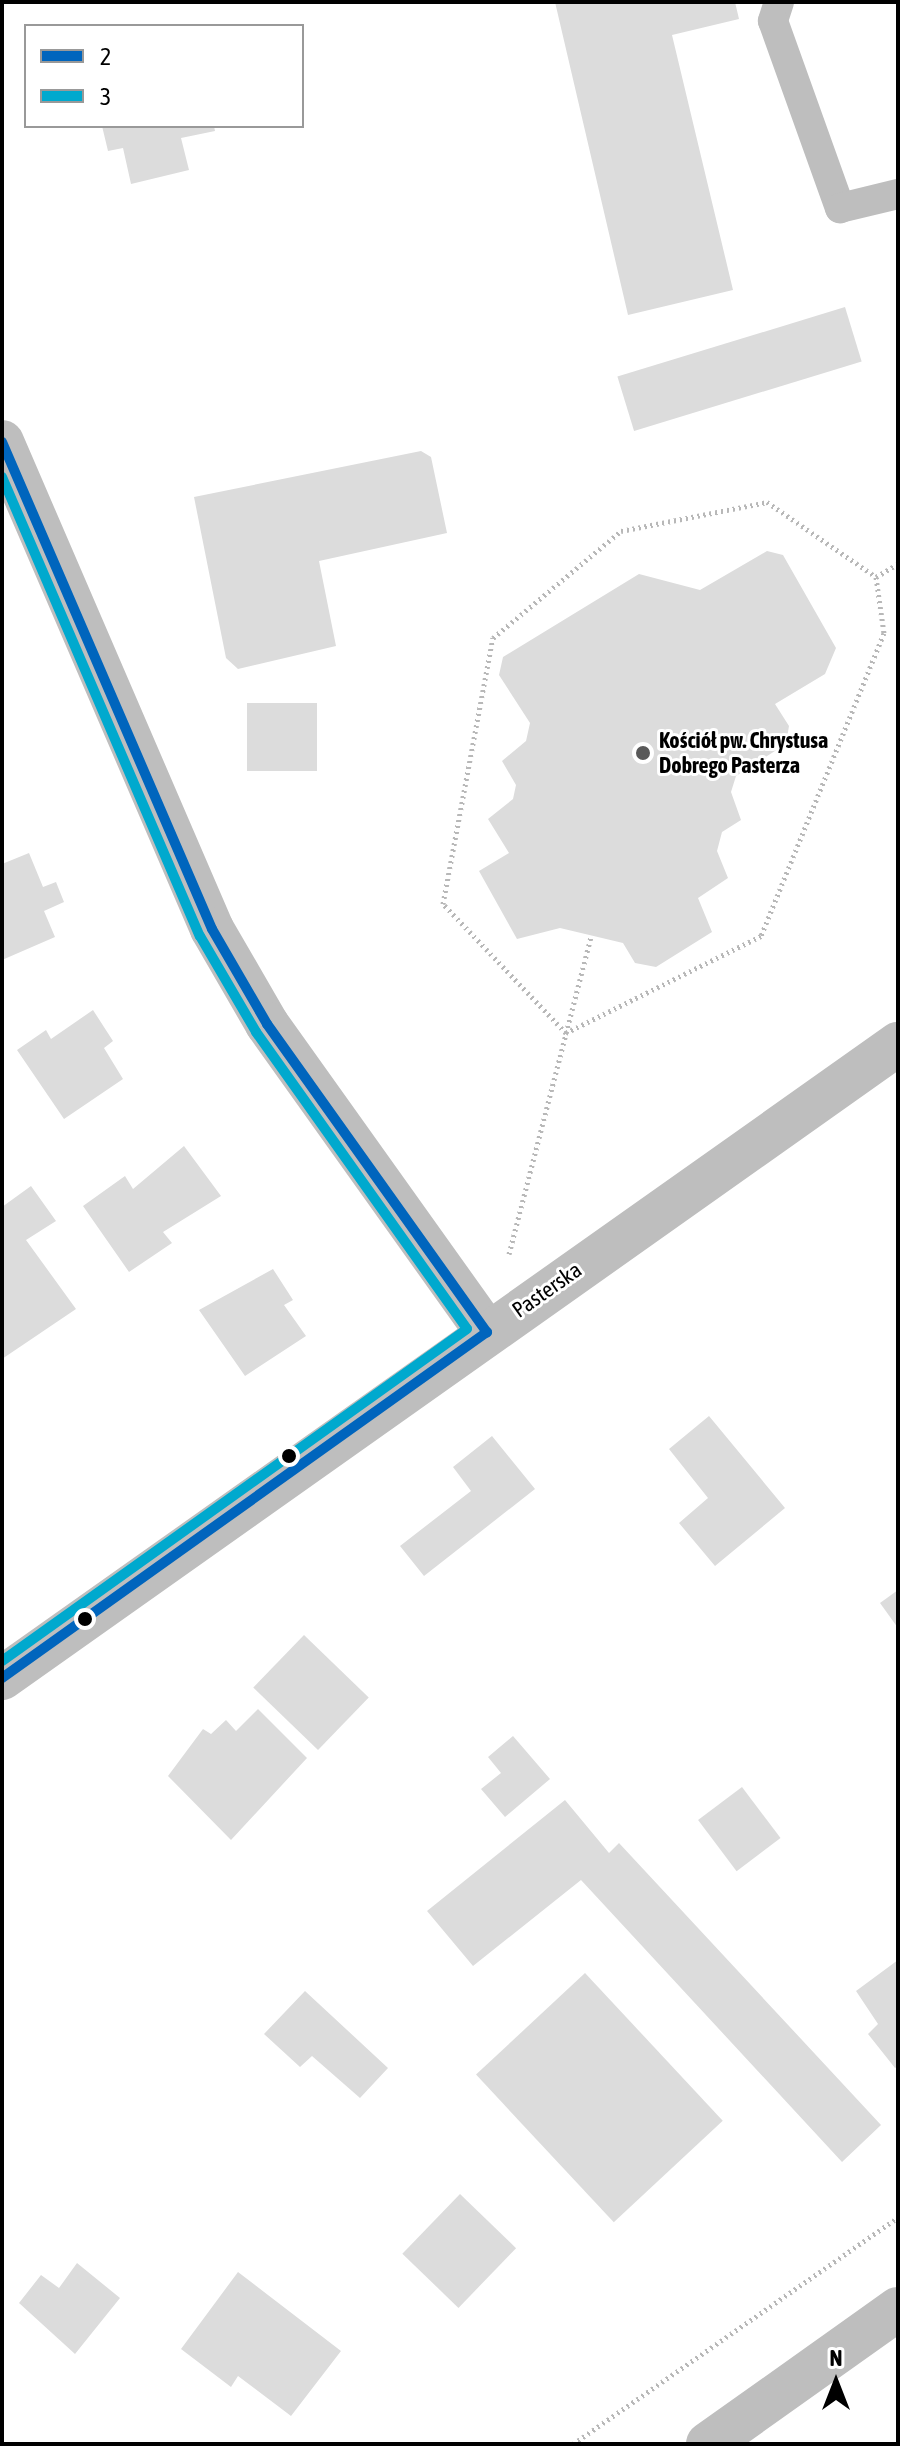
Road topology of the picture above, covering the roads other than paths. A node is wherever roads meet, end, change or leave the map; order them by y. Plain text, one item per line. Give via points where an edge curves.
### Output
1 (779, 2) edge
2 (898, 194) edge
3 (2, 442) edge
4 (898, 1044) edge
5 (487, 1332) junction
6 (2, 1678) edge
7 (898, 2309) edge
8 (708, 2444) edge

1 - 2 lane via 773,21 840,208
3 - 5 street via 212,929 267,1024
4 - 5 street, Pasterska
5 - 6 street, Pasterska
7 - 8 street

